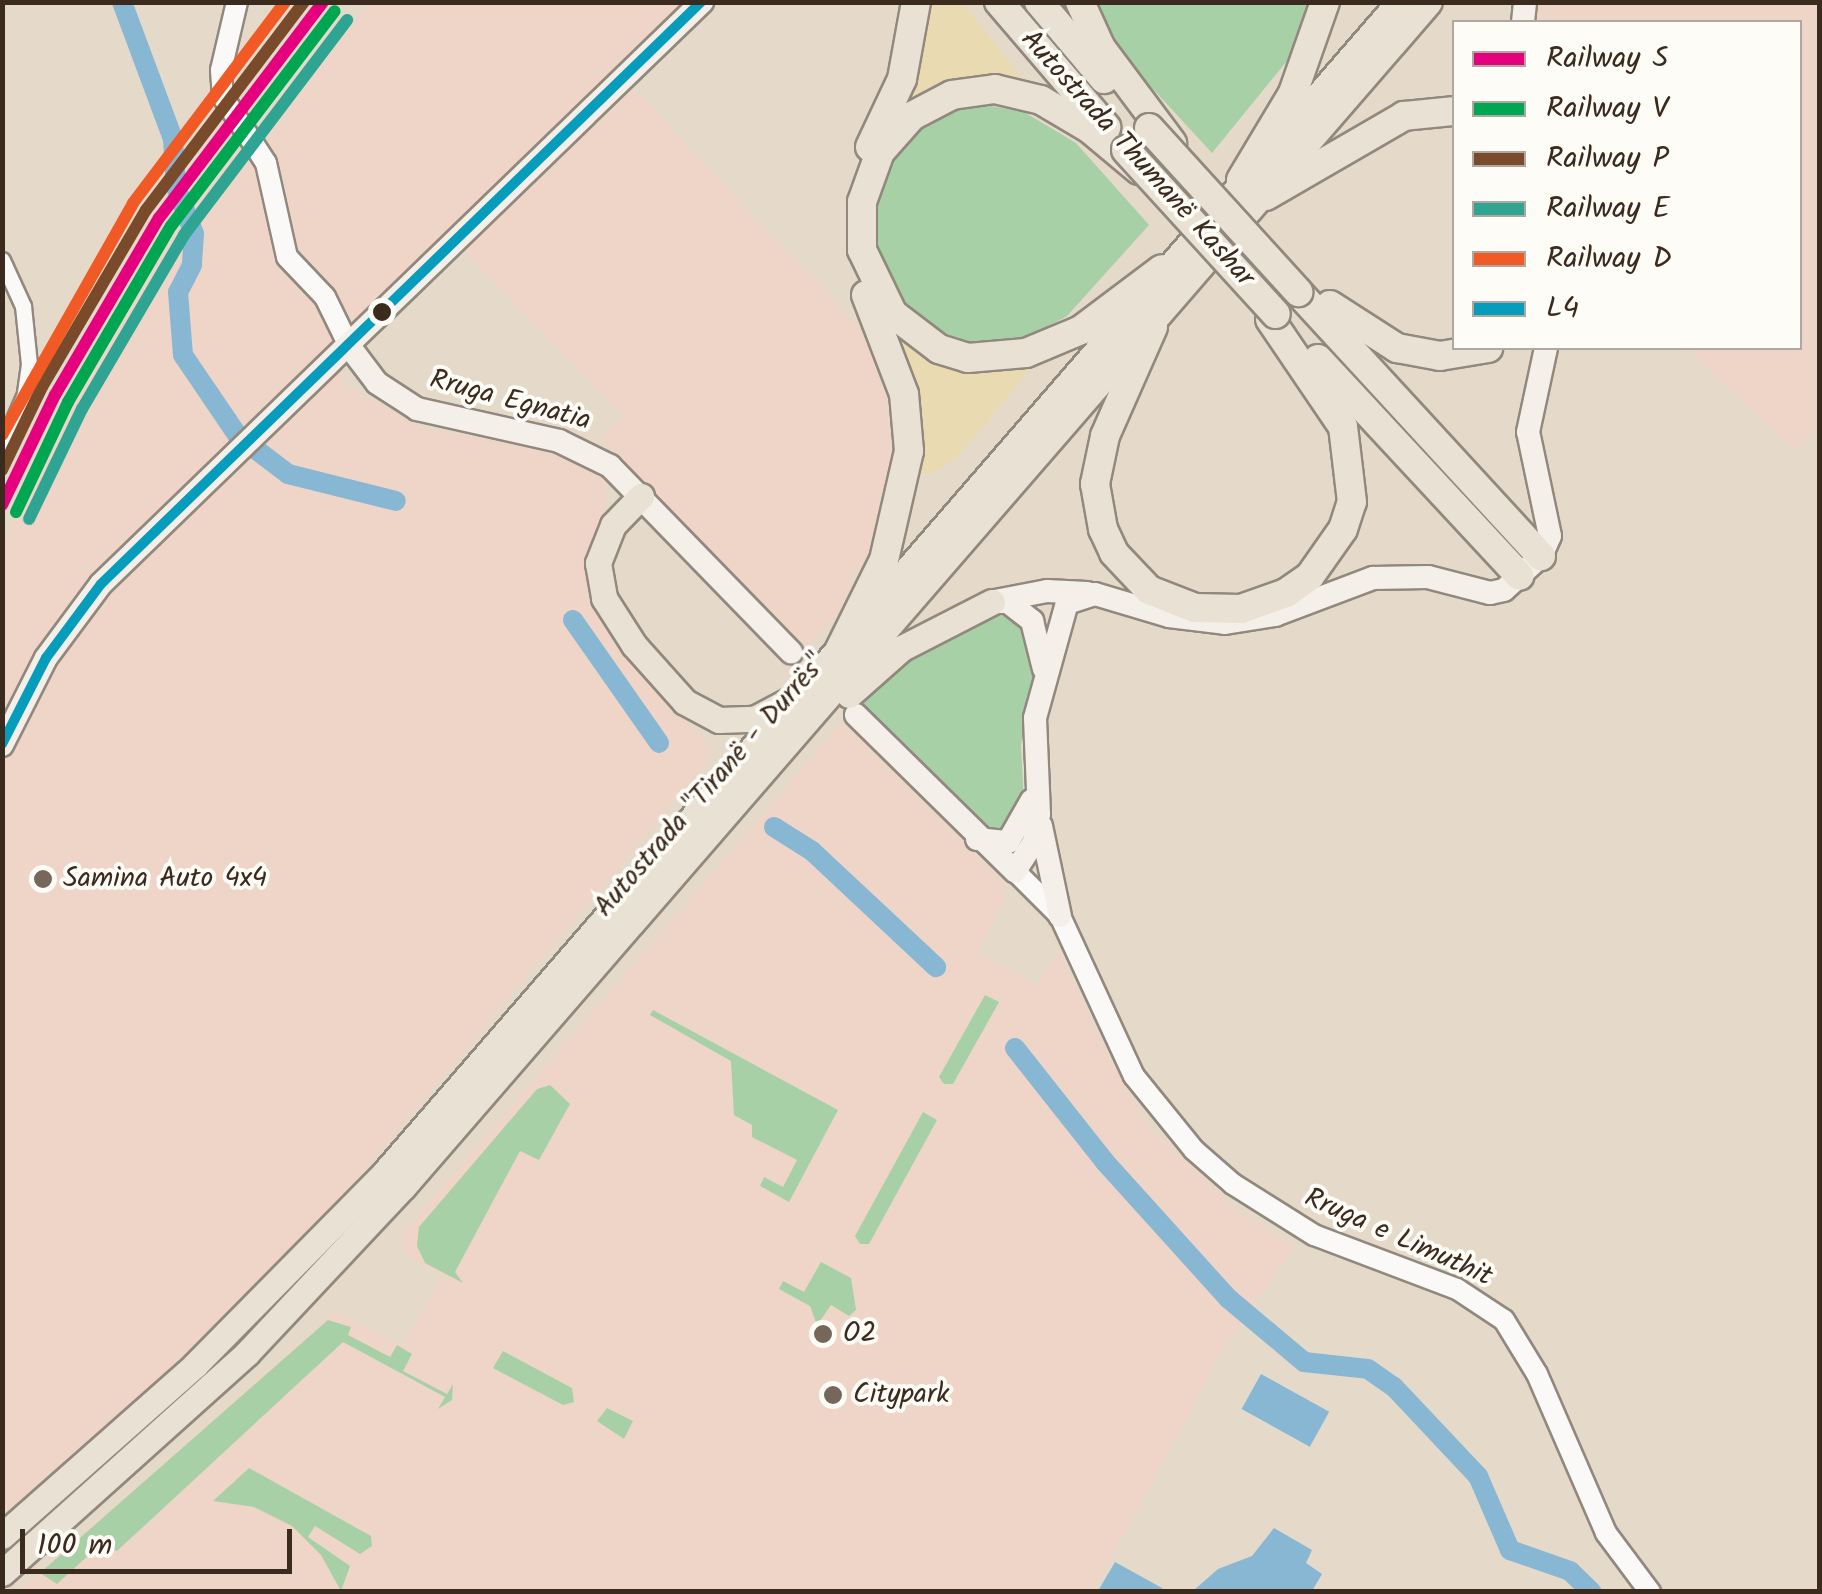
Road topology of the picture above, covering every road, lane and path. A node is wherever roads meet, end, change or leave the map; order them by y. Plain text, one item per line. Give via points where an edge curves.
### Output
1 (237, 2) edge
2 (702, 2) edge
3 (916, 2) edge
4 (999, 2) edge
5 (1039, 2) edge
6 (1080, 2) edge
7 (1324, 2) edge
8 (1399, 2) edge
9 (1429, 2) edge
10 (1452, 112) edge
11 (1153, 124) junction
12 (1124, 152) junction
13 (1242, 180) junction
14 (1266, 196) junction
15 (2, 260) edge
16 (1162, 269) junction
17 (1302, 288) junction
18 (1273, 317) junction
19 (1153, 327) junction
20 (349, 346) junction
21 (1476, 350) edge
22 (1546, 350) edge
23 (2, 447) edge
24 (640, 496) junction
25 (1541, 556) junction
26 (1520, 576) junction
27 (1095, 594) junction
28 (992, 602) junction
29 (791, 652) dead end
30 (835, 659) junction
31 (810, 686) junction
32 (1041, 692) junction
33 (856, 715) dead end
34 (2, 745) edge
35 (1034, 776) junction
36 (750, 786) junction
37 (1039, 814) junction
38 (976, 838) junction
39 (1015, 871) junction
40 (1060, 916) junction
41 (2, 1536) edge
42 (2, 1573) edge
43 (1650, 1592) edge

1 - 20 street via 222,70 224,97 266,163 287,257 325,296
2 - 20 main road
3 - 30 highway via 909,56 859,173 850,212 858,274 904,394 906,478 884,560
4 - 12 highway, Autostrada Thumanë Kashar
5 - 11 highway, Autostrada Thumanë Kashar
6 - 11 highway via 1101,48
7 - 13 highway via 1293,93
8 - 13 highway, Autostrada "Tiranë - Durrës"
9 - 14 highway, Autostrada "Tiranë - Durrës"
10 - 14 highway via 1404,116
11 - 17 highway, Autostrada Thumanë Kashar, bridge via 1209,194
12 - 16 highway via 1065,112 1018,92 970,90 932,104 894,132 869,176 860,227 868,273 914,334 968,358 998,358 1081,330
12 - 18 highway, Autostrada Thumanë Kashar, bridge
13 - 16 highway, Autostrada "Tiranë - Durrës"
14 - 19 highway, Autostrada "Tiranë - Durrës"
15 - 23 street via 22,306 29,364 26,394
16 - 30 highway, Autostrada "Tiranë - Durrës"
17 - 21 highway via 1398,348 1440,356
17 - 25 highway
18 - 19 highway via 1343,427 1352,502 1336,541 1310,576 1286,593 1242,608 1195,608 1149,590 1114,552 1103,529 1095,484 1102,448
18 - 26 highway
19 - 36 highway, Autostrada "Tiranë - Durrës"
20 - 24 main road, Rruga Egnatia via 377,382 417,409 579,447
20 - 34 main road via 78,612
22 - 25 main road via 1528,432 1550,520
24 - 29 main road, Rruga Egnatia
24 - 31 highway via 604,540 598,580 610,610 670,688 702,712 736,722 766,714
25 - 26 main road
26 - 27 main road via 1490,594 1428,577 1373,578 1275,615 1225,623 1169,616
27 - 28 main road via 1047,591
27 - 32 main road via 1067,603
28 - 32 main road via 1008,602 1032,621 1044,665
28 - 36 highway via 902,648
30 - 31 highway, Autostrada "Tiranë - Durrës"
31 - 41 highway, Autostrada "Tiranë - Durrës" via 322,1240 142,1415
32 - 35 main road
33 - 38 main road
35 - 37 main road
35 - 38 main road via 1019,832 1000,844
36 - 42 highway, Autostrada "Tiranë - Durrës" via 316,1281 155,1440
37 - 39 main road via 1034,842
37 - 40 main road
38 - 39 main road
39 - 40 street, Rruga e Limuthit
40 - 43 street, Rruga e Limuthit via 1134,1076 1194,1150 1314,1236 1457,1289 1504,1320 1537,1374 1606,1533

